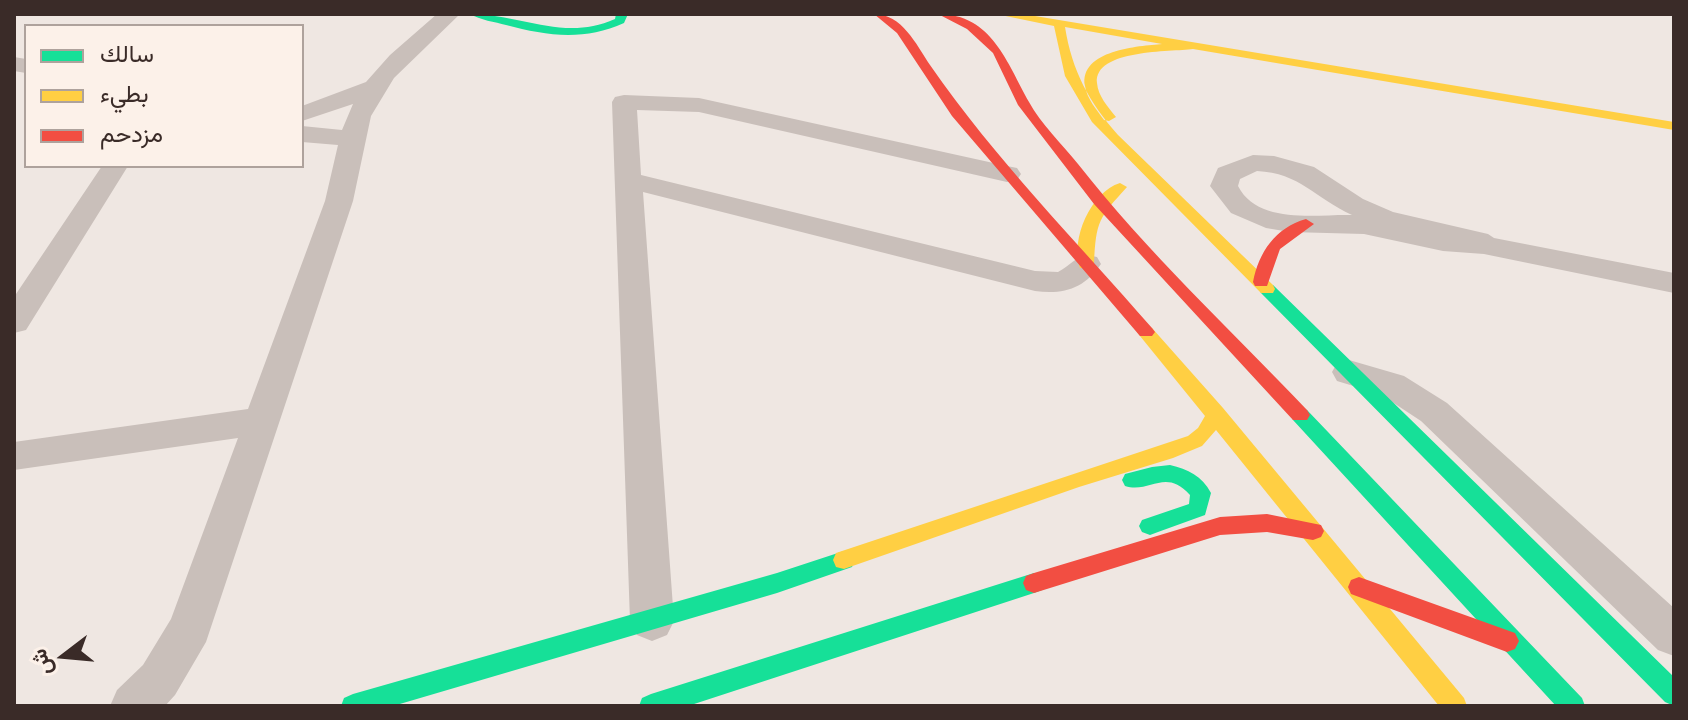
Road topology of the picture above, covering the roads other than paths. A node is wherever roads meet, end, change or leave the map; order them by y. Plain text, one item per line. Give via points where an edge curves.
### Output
1 (450, 14) edge
2 (476, 14) edge
3 (622, 14) edge
4 (880, 14) edge
5 (944, 14) edge
6 (1002, 14) edge
7 (1054, 22) junction
8 (1024, 40) dead end
9 (1190, 46) junction
10 (1021, 61) dead end
11 (375, 87) junction
12 (304, 113) edge
13 (1674, 126) edge
14 (304, 134) edge
15 (1048, 134) junction
16 (353, 139) junction
17 (114, 168) edge
18 (1007, 174) junction
19 (628, 180) junction
20 (1171, 193) junction
21 (1099, 201) junction
22 (1306, 224) junction
23 (1484, 245) junction
24 (1234, 256) junction
25 (1086, 264) junction
26 (51, 265) junction
27 (14, 269) edge
28 (1261, 282) junction
29 (1674, 283) edge
30 (14, 322) edge
31 (1348, 371) junction
32 (1216, 413) junction
33 (261, 421) junction
34 (14, 456) edge
35 (982, 512) junction
36 (1313, 531) junction
37 (1129, 533) dead end
38 (1102, 542) dead end
39 (1026, 585) junction
40 (1359, 587) junction
41 (652, 621) junction
42 (1674, 636) edge
43 (1514, 643) junction
44 (1674, 694) edge
45 (134, 706) edge
46 (353, 706) edge
47 (651, 706) edge
48 (1455, 706) edge
49 (1573, 706) edge

1 - 11 street
2 - 3 main road via 574,34 610,28
4 - 18 main road via 901,31 936,87
5 - 15 main road via 971,27 998,51 1024,105
6 - 7 main road
7 - 8 main road
7 - 9 main road
7 - 20 main road via 1063,62 1086,107
9 - 13 main road
9 - 20 main road via 1118,53 1100,62 1091,81 1099,106
10 - 15 main road via 1026,88
11 - 12 street
11 - 16 street
14 - 16 street
15 - 21 main road
16 - 33 street via 339,201
17 - 26 street
18 - 19 street via 699,105 624,102
18 - 25 main road
19 - 25 street via 1035,281 1070,280
19 - 41 street
20 - 24 main road
21 - 24 main road via 1117,188 1143,189 1191,234
21 - 25 main road via 1090,221
21 - 43 main road
22 - 23 street via 1353,224
22 - 23 street via 1253,213 1233,201 1224,179 1242,165 1291,167 1315,176 1370,213
22 - 28 main road via 1271,246
23 - 29 street
24 - 28 main road
25 - 32 main road
26 - 27 street
26 - 30 street
28 - 31 main road
31 - 42 street via 1392,385 1434,412
31 - 44 main road
32 - 35 main road via 1205,433 1182,447
32 - 36 main road
33 - 34 street
33 - 45 street via 190,628 159,680
35 - 37 main road via 1044,506 1159,472 1179,473 1197,485 1198,509
35 - 41 main road
36 - 39 main road via 1267,521 1220,526
36 - 40 main road
38 - 39 main road
39 - 47 main road
40 - 43 main road
40 - 48 main road
41 - 46 main road
43 - 49 main road

